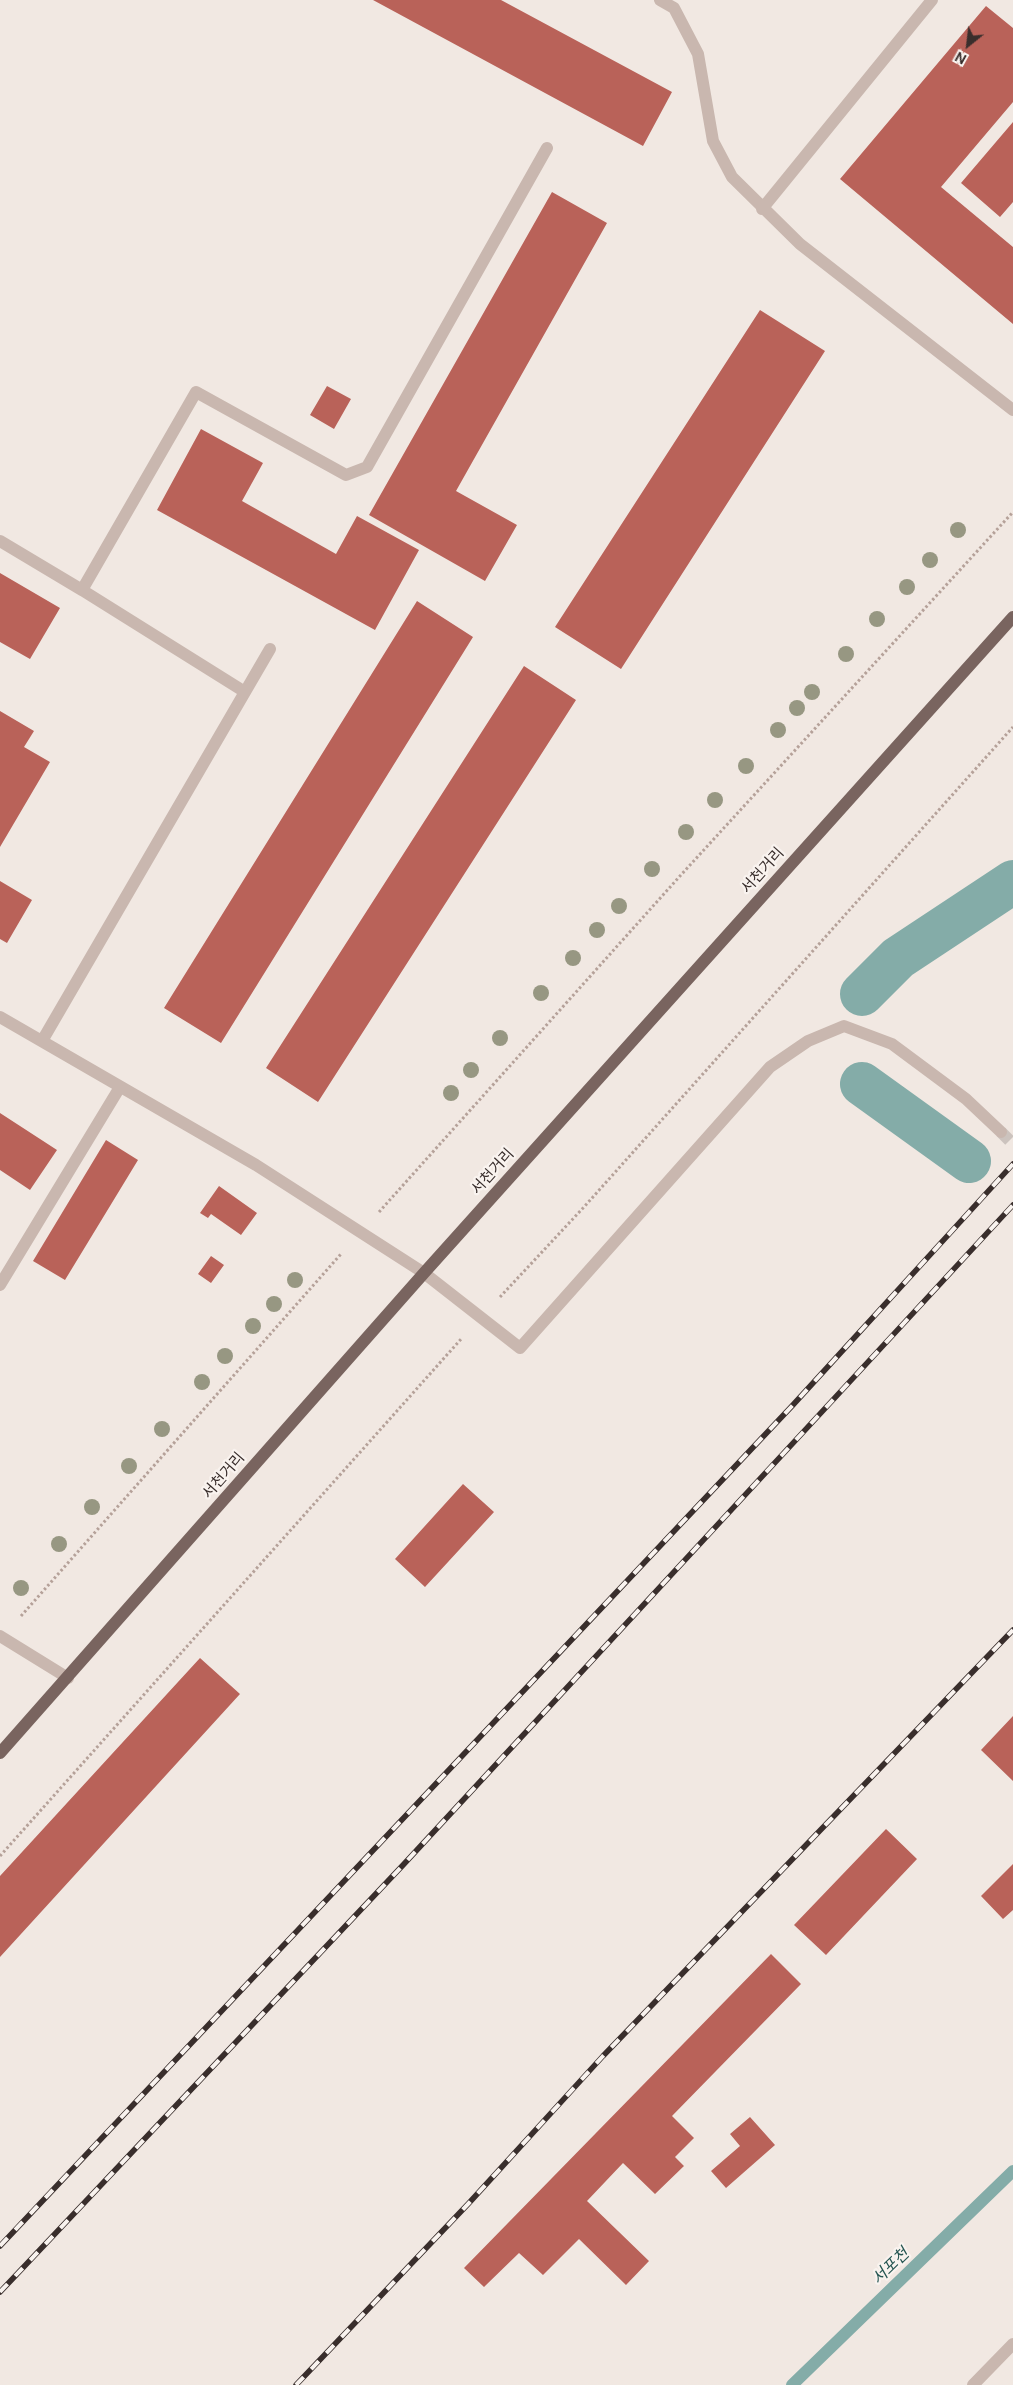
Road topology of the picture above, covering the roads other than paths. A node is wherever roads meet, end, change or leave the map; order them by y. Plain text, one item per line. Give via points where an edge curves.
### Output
1 (660, 0) edge
2 (932, 0) edge
3 (547, 148) dead end
4 (762, 209) junction
5 (1013, 410) edge
6 (0, 541) edge
7 (82, 590) junction
8 (1013, 617) edge
9 (270, 649) dead end
10 (245, 692) junction
11 (0, 1017) edge
12 (42, 1041) junction
13 (120, 1087) junction
14 (1001, 1132) tunnel mouth
15 (424, 1273) junction
16 (0, 1285) edge
17 (1, 1636) edge
18 (68, 1678) junction
19 (0, 1753) edge
20 (1013, 2344) edge
21 (973, 2385) edge

1 - 4 street via 674,8 698,54 713,141 732,177
2 - 4 street
3 - 7 street via 367,467 346,474 196,392
4 - 5 street via 800,244
6 - 7 street
7 - 10 street
8 - 15 main road, 서천거리
9 - 10 street
10 - 12 street
11 - 12 street
12 - 13 street
13 - 15 street via 256,1165
13 - 16 street
14 - 15 street via 966,1099 892,1044 844,1026 808,1041 770,1067 520,1348
15 - 18 main road, 서천거리
17 - 18 street
18 - 19 main road, 서천거리
20 - 21 street

